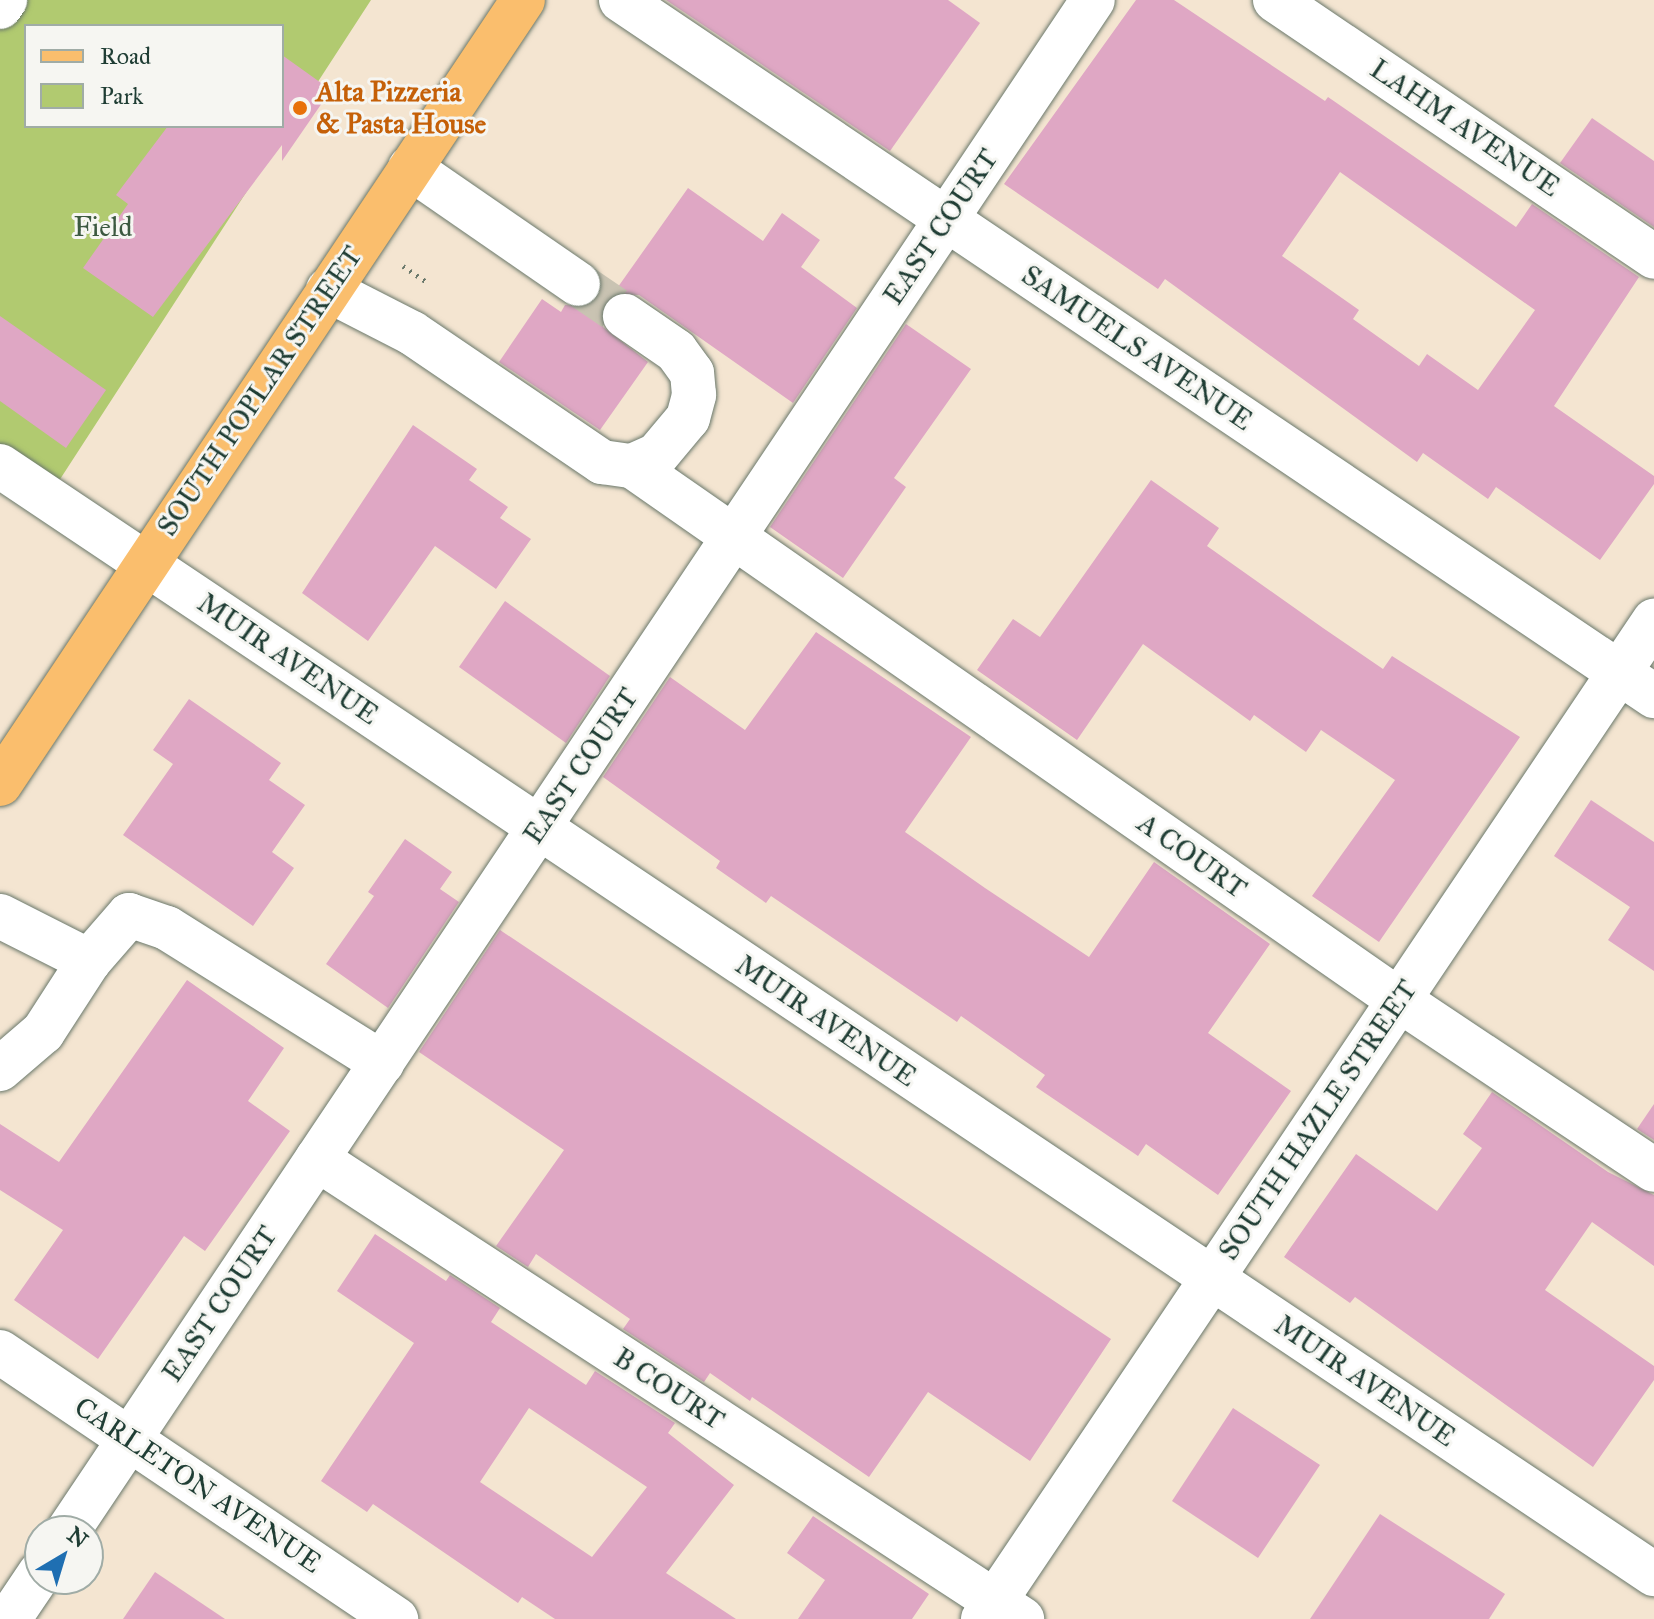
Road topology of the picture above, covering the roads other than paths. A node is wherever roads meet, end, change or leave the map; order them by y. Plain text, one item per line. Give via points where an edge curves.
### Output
1 (5, 0) edge
2 (523, 0) edge
3 (621, 0) edge
4 (1093, 0) edge
5 (1275, 0) edge
6 (0, 7) edge
7 (410, 168) junction
8 (946, 220) junction
9 (1654, 257) edge
10 (578, 284) tunnel mouth
11 (328, 290) junction
12 (625, 316) tunnel mouth
13 (0, 466) edge
14 (632, 466) junction
15 (734, 537) junction
16 (144, 563) junction
17 (1654, 621) edge
18 (1637, 684) edge
19 (0, 784) edge
20 (539, 828) junction
21 (0, 916) edge
22 (89, 961) junction
23 (1399, 1000) junction
24 (382, 1063) junction
25 (0, 1069) edge
26 (317, 1159) junction
27 (1654, 1170) edge
28 (1211, 1279) junction
29 (0, 1352) edge
30 (129, 1439) junction
31 (79, 1515) edge
32 (1654, 1574) edge
33 (25, 1595) edge
34 (1000, 1613) edge
35 (9, 1619) edge
36 (396, 1619) edge

1 - 6 street
2 - 7 main road, SOUTH POPLAR STREET
3 - 8 street, SAMUELS AVENUE
4 - 8 street, EAST COURT
5 - 9 street, LAHM AVENUE
7 - 10 street
7 - 11 main road, SOUTH POPLAR STREET
8 - 15 street, EAST COURT
8 - 18 street, SAMUELS AVENUE
11 - 14 street via 412,333 602,462
11 - 16 main road, SOUTH POPLAR STREET
12 - 14 street via 676,351 692,373 694,395 688,418 657,455
13 - 16 street, MUIR AVENUE
14 - 15 street, A COURT
15 - 20 street, EAST COURT
15 - 23 street, A COURT
16 - 19 main road, SOUTH POPLAR STREET
16 - 20 street, MUIR AVENUE
17 - 18 street, SOUTH HAZLE STREET
18 - 23 street, SOUTH HAZLE STREET
20 - 24 street, EAST COURT
20 - 28 street, MUIR AVENUE
21 - 22 street
22 - 24 street via 129,915 167,928
22 - 25 street via 43,1032
23 - 27 street, A COURT
23 - 28 street, SOUTH HAZLE STREET
24 - 26 street, EAST COURT
26 - 30 street, EAST COURT
26 - 34 street, B COURT
28 - 32 street, MUIR AVENUE
28 - 34 street, SOUTH HAZLE STREET
29 - 30 street, CARLETON AVENUE
30 - 31 street, EAST COURT
30 - 36 street, CARLETON AVENUE
33 - 35 street

